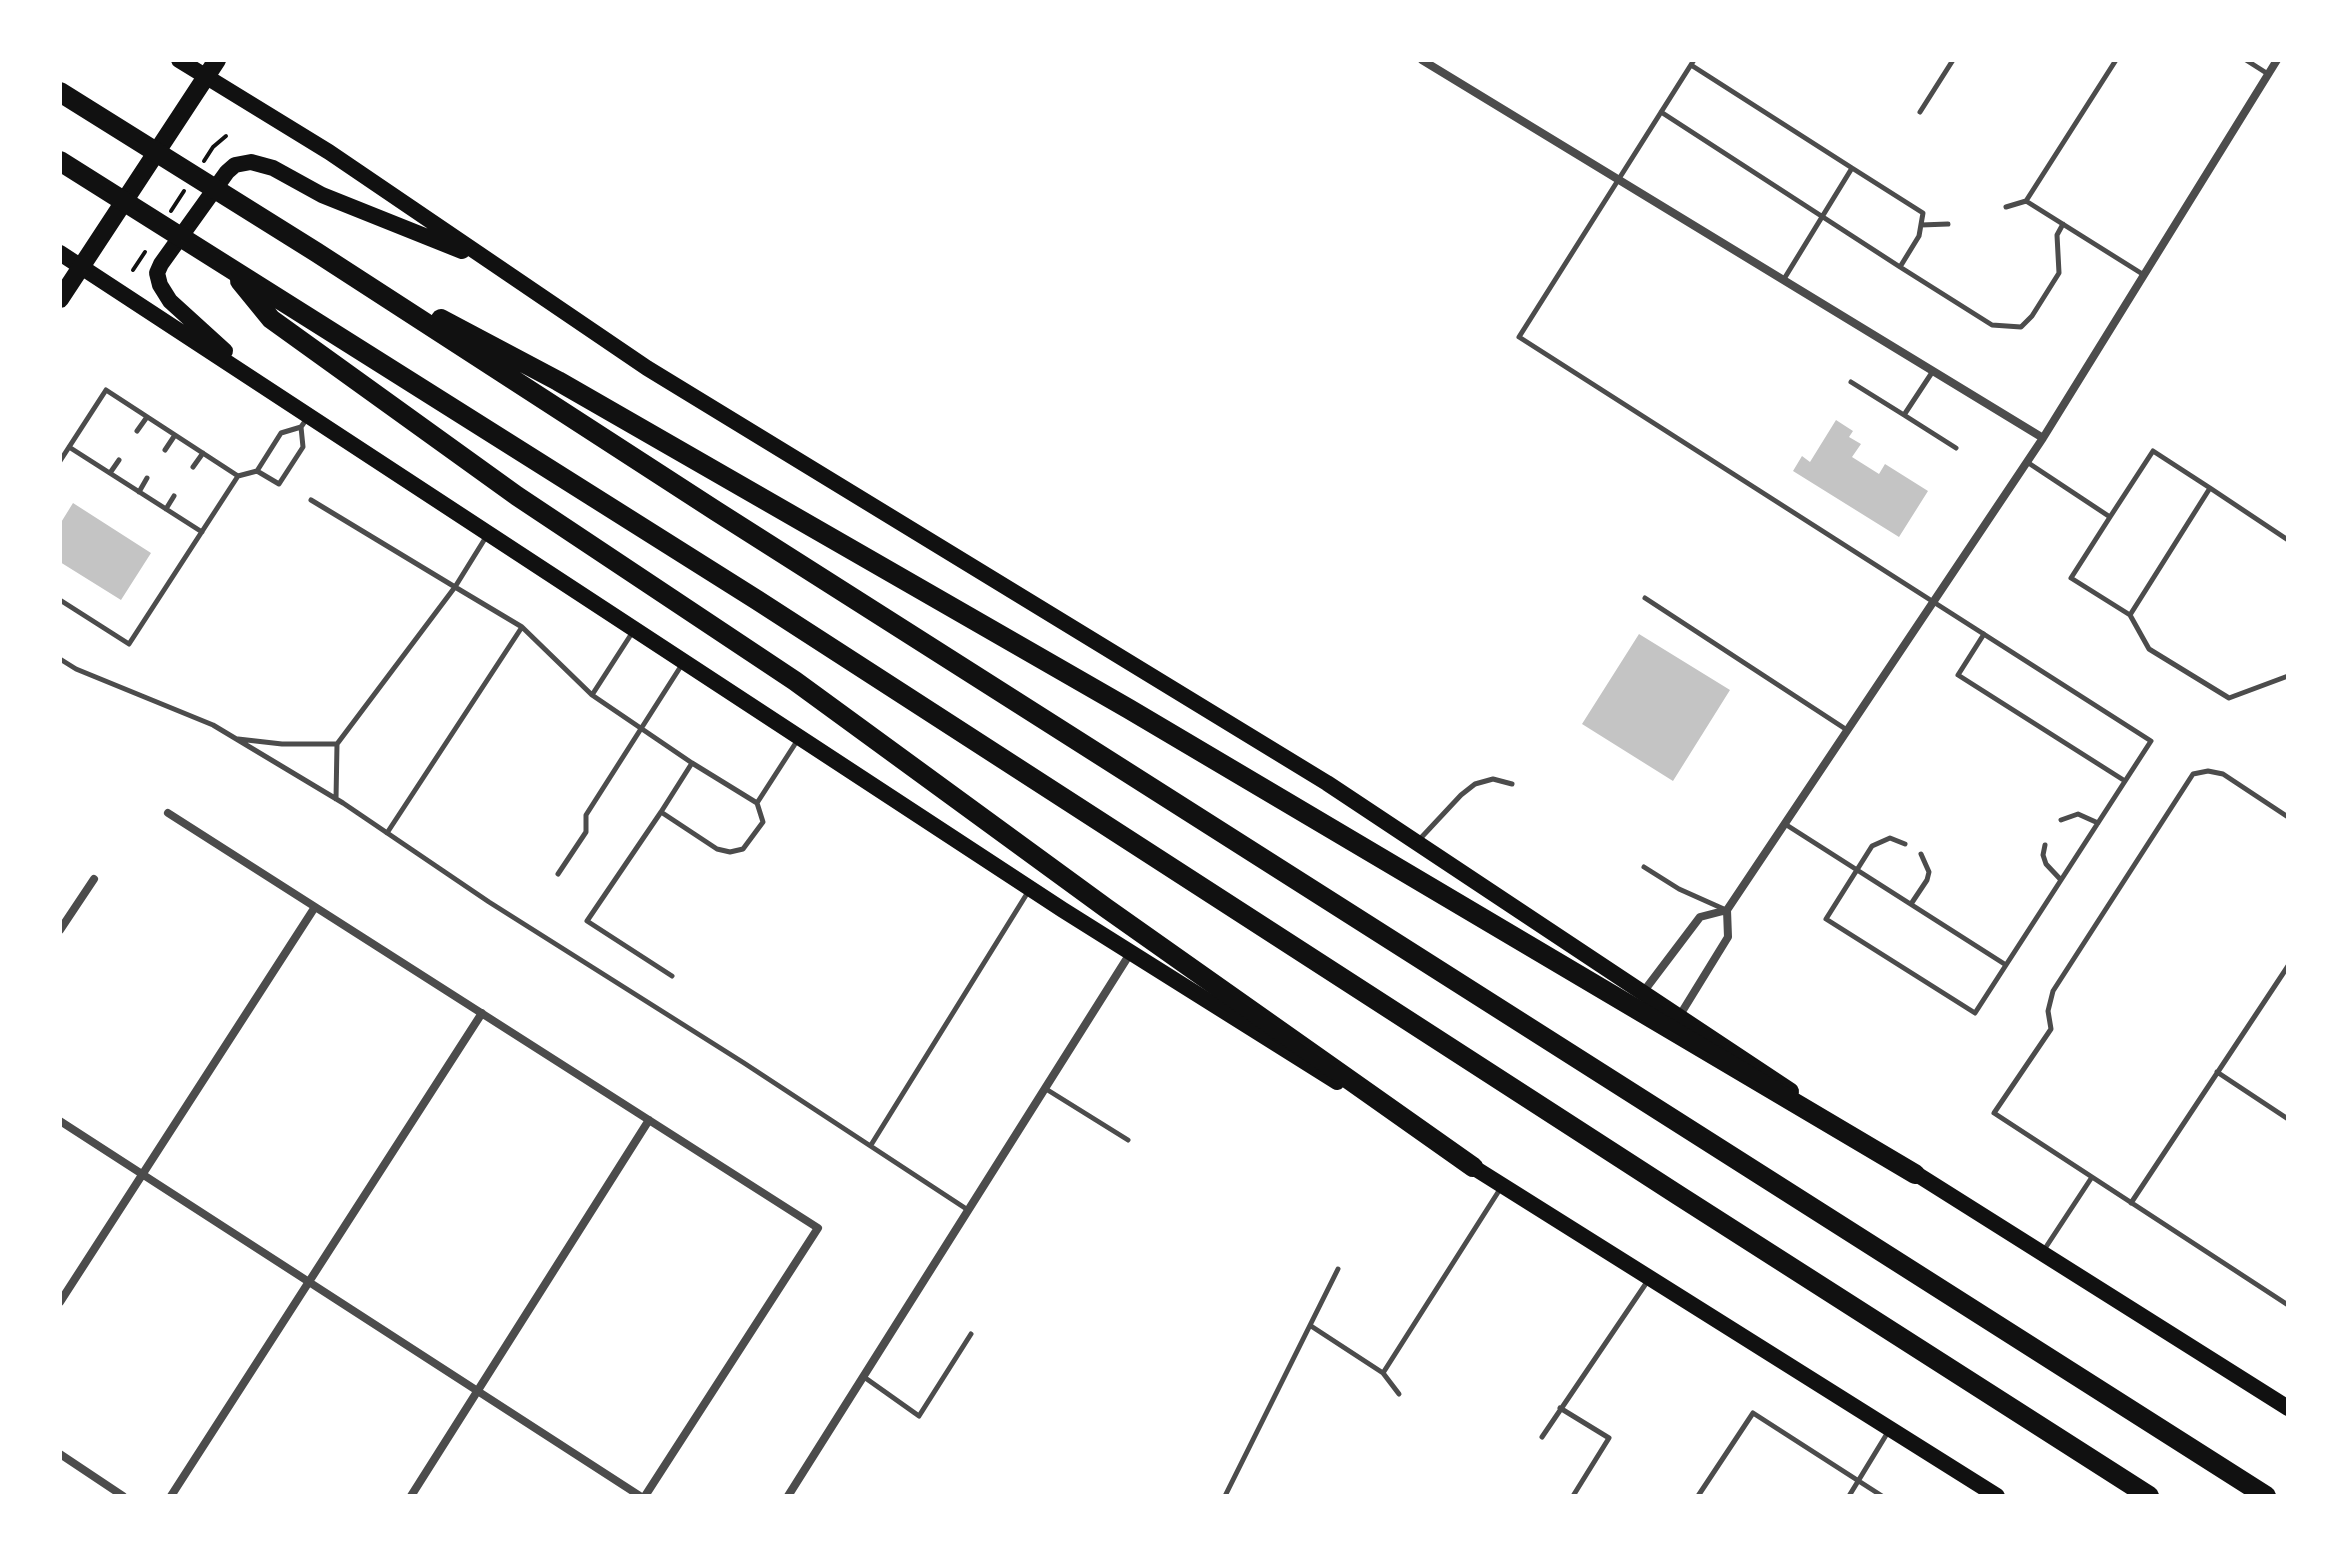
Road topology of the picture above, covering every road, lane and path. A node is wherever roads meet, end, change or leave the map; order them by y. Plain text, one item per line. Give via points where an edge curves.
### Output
1 (179, 60) edge
2 (217, 60) edge
3 (1422, 60) edge
4 (1953, 60) edge
5 (2116, 60) edge
6 (2246, 60) edge
7 (2277, 60) edge
8 (1693, 62) edge
9 (2268, 74) junction
10 (205, 76) junction
11 (60, 92) edge
12 (1661, 112) junction
13 (1920, 112) dead end
14 (226, 136) dead end
15 (60, 161) edge
16 (1852, 168) junction
17 (197, 172) dead end
18 (1618, 179) junction
19 (189, 184) dead end
20 (2026, 201) junction
21 (2006, 207) dead end
22 (1822, 216) junction
23 (165, 221) dead end
24 (1948, 224) dead end
25 (2063, 224) junction
26 (1921, 225) junction
27 (149, 246) dead end
28 (316, 252) junction
29 (60, 253) edge
30 (493, 264) junction
31 (82, 267) junction
32 (1900, 267) junction
33 (230, 268) junction
34 (133, 270) dead end
35 (2144, 275) junction
36 (1783, 280) junction
37 (60, 299) edge
38 (1933, 371) junction
39 (1851, 382) dead end
40 (265, 387) junction
41 (1904, 415) junction
42 (147, 417) junction
43 (305, 421) junction
44 (137, 431) dead end
45 (175, 435) junction
46 (2043, 438) junction
47 (69, 447) junction
48 (1956, 448) dead end
49 (165, 450) dead end
50 (203, 453) junction
51 (119, 460) dead end
52 (60, 461) edge
53 (2027, 462) junction
54 (193, 467) dead end
55 (257, 471) junction
56 (110, 473) junction
57 (238, 476) junction
58 (147, 478) dead end
59 (2210, 488) junction
60 (139, 492) junction
61 (174, 496) dead end
62 (311, 500) dead end
63 (166, 509) junction
64 (2110, 517) junction
65 (202, 532) junction
66 (489, 533) junction
67 (2288, 540) edge
68 (455, 587) junction
69 (1645, 598) dead end
70 (60, 600) edge
71 (1934, 602) junction
72 (2130, 615) junction
73 (522, 627) junction
74 (634, 629) junction
75 (1984, 634) junction
76 (60, 659) edge
77 (684, 661) junction
78 (2288, 676) edge
79 (592, 695) junction
80 (642, 728) junction
81 (1847, 730) junction
82 (799, 737) junction
83 (237, 739) junction
84 (337, 744) junction
85 (692, 763) junction
86 (2125, 781) junction
87 (1512, 784) dead end
88 (336, 800) junction
89 (757, 803) junction
90 (661, 812) junction
91 (168, 813) dead end
92 (2288, 817) edge
93 (2061, 820) dead end
94 (2098, 823) junction
95 (1785, 824) junction
96 (387, 833) junction
97 (1417, 842) junction
98 (1905, 844) dead end
99 (2045, 845) dead end
100 (1921, 854) dead end
101 (1644, 867) dead end
102 (1857, 870) junction
103 (558, 874) dead end
104 (94, 879) dead end
105 (2061, 880) junction
106 (1030, 888) junction
107 (1911, 904) junction
108 (315, 907) junction
109 (1727, 910) junction
110 (60, 930) edge
111 (1131, 952) junction
112 (2006, 965) junction
113 (2288, 966) edge
114 (672, 976) dead end
115 (1644, 991) junction
116 (482, 1013) junction
117 (1680, 1015) junction
118 (2217, 1072) junction
119 (1045, 1088) junction
120 (2288, 1119) edge
121 (649, 1120) junction
122 (60, 1121) edge
123 (1128, 1140) dead end
124 (871, 1145) junction
125 (1473, 1167) junction
126 (142, 1174) junction
127 (1915, 1174) junction
128 (2092, 1177) junction
129 (1502, 1186) junction
130 (2131, 1203) junction
131 (968, 1210) junction
132 (2042, 1254) junction
133 (1338, 1269) dead end
134 (1649, 1278) junction
135 (308, 1282) junction
136 (60, 1302) edge
137 (2288, 1305) edge
138 (1311, 1326) junction
139 (971, 1334) dead end
140 (1383, 1373) junction
141 (864, 1376) junction
142 (478, 1391) junction
143 (1399, 1394) dead end
144 (1560, 1408) junction
145 (2288, 1408) edge
146 (1890, 1428) junction
147 (1542, 1437) dead end
148 (60, 1454) edge
149 (1858, 1481) junction
150 (123, 1496) edge
151 (171, 1496) edge
152 (411, 1496) edge
153 (642, 1496) edge
154 (788, 1496) edge
155 (1225, 1496) edge
156 (1573, 1496) edge
157 (1698, 1496) edge
158 (1849, 1496) edge
159 (1882, 1496) edge
160 (1997, 1496) edge
161 (2149, 1496) edge
162 (2266, 1496) edge

1 - 10 main road
2 - 10 highway
3 - 18 street
4 - 13 lane
5 - 20 lane
6 - 9 lane
7 - 9 street
8 - 12 lane
8 - 16 lane
9 - 35 street
10 - 30 main road via 329,152
10 - 31 highway
11 - 28 highway
12 - 18 lane
12 - 22 lane
14 - 17 path
15 - 33 highway
16 - 22 lane
16 - 26 lane via 1923,213
18 - 36 street
18 - 71 lane via 1519,337
19 - 23 path
20 - 21 lane
20 - 25 lane
22 - 32 lane
22 - 36 lane
24 - 26 lane
25 - 32 lane via 2057,235 2059,273 2021,327 1992,325
25 - 35 lane
26 - 32 lane
27 - 34 path
28 - 127 highway via 558,381 1102,694
28 - 162 highway
29 - 31 main road
30 - 40 main road via 322,195 273,168 251,162 235,165 157,273 170,301
30 - 97 main road via 647,368
31 - 37 highway
31 - 40 main road
33 - 125 highway via 271,319 517,496 795,681
33 - 161 highway via 757,600
35 - 46 street
36 - 38 street
38 - 41 lane
38 - 46 street
39 - 41 lane
40 - 43 main road
41 - 48 lane
42 - 44 lane
42 - 45 lane
42 - 47 lane via 106,390
43 - 55 lane via 281,433
43 - 55 lane via 303,447 279,484
43 - 66 main road
45 - 49 lane
45 - 50 lane
46 - 53 street
47 - 52 lane
47 - 56 lane
50 - 54 lane
50 - 57 lane
51 - 56 lane
53 - 64 lane
53 - 71 street
55 - 57 lane
56 - 60 lane
57 - 65 lane
58 - 60 lane
59 - 64 lane via 2153,451
59 - 67 lane
59 - 72 lane
60 - 63 lane
61 - 63 lane
62 - 68 lane
63 - 65 lane
64 - 72 lane via 2071,578
65 - 70 lane via 129,644
66 - 68 lane
66 - 74 main road
68 - 73 lane
68 - 84 lane
69 - 81 lane
71 - 75 lane
71 - 81 street
72 - 78 lane via 2149,649 2229,698
73 - 79 lane
73 - 96 lane
74 - 77 main road
74 - 79 lane
75 - 86 lane via 2151,741
75 - 86 lane via 1958,675
76 - 83 lane
77 - 80 lane
77 - 82 main road
79 - 80 lane
80 - 85 lane
80 - 103 lane via 586,815 586,832
81 - 95 street
82 - 89 lane
82 - 106 main road
83 - 84 lane
83 - 88 lane
84 - 88 lane
85 - 89 lane
85 - 90 lane
86 - 94 lane
87 - 97 lane via 1493,779 1475,784
88 - 96 lane
89 - 90 lane via 763,822 743,849 730,852
90 - 114 lane via 587,921
91 - 108 street
92 - 128 lane via 2223,774 2193,774 2053,991 2051,1029 1994,1113
93 - 94 lane via 2078,814
94 - 105 lane
95 - 102 lane
95 - 109 street
96 - 124 lane
97 - 115 main road
98 - 102 lane via 1890,838 1880,841
99 - 105 lane via 2046,864
100 - 107 lane via 1929,872
101 - 109 lane
102 - 107 lane
102 - 112 lane via 1826,919 1975,1013
104 - 110 street
105 - 112 lane
106 - 111 main road
106 - 124 lane
107 - 112 lane
108 - 116 street
108 - 126 street
109 - 115 street via 1700,917
109 - 117 street via 1728,937
111 - 119 street
111 - 125 main road
113 - 118 lane
115 - 117 main road
116 - 121 street
116 - 135 street
117 - 127 main road
118 - 120 lane
118 - 130 lane
119 - 123 lane
119 - 131 street
121 - 142 street
121 - 153 street via 818,1228
122 - 126 street
124 - 131 lane
125 - 129 main road
126 - 135 street
126 - 136 street
127 - 132 main road
128 - 130 lane
128 - 132 lane
129 - 134 main road
129 - 140 lane
130 - 137 lane
131 - 141 street
132 - 145 main road
133 - 138 lane
134 - 144 lane
134 - 146 main road
135 - 142 street
135 - 151 street
138 - 140 lane
138 - 155 lane
139 - 141 lane via 919,1416
140 - 143 lane
141 - 154 street
142 - 152 street
142 - 153 street
144 - 147 lane
144 - 156 lane via 1609,1438
146 - 149 lane
146 - 160 main road
148 - 150 street
149 - 157 lane via 1753,1413
149 - 158 lane
149 - 159 lane

